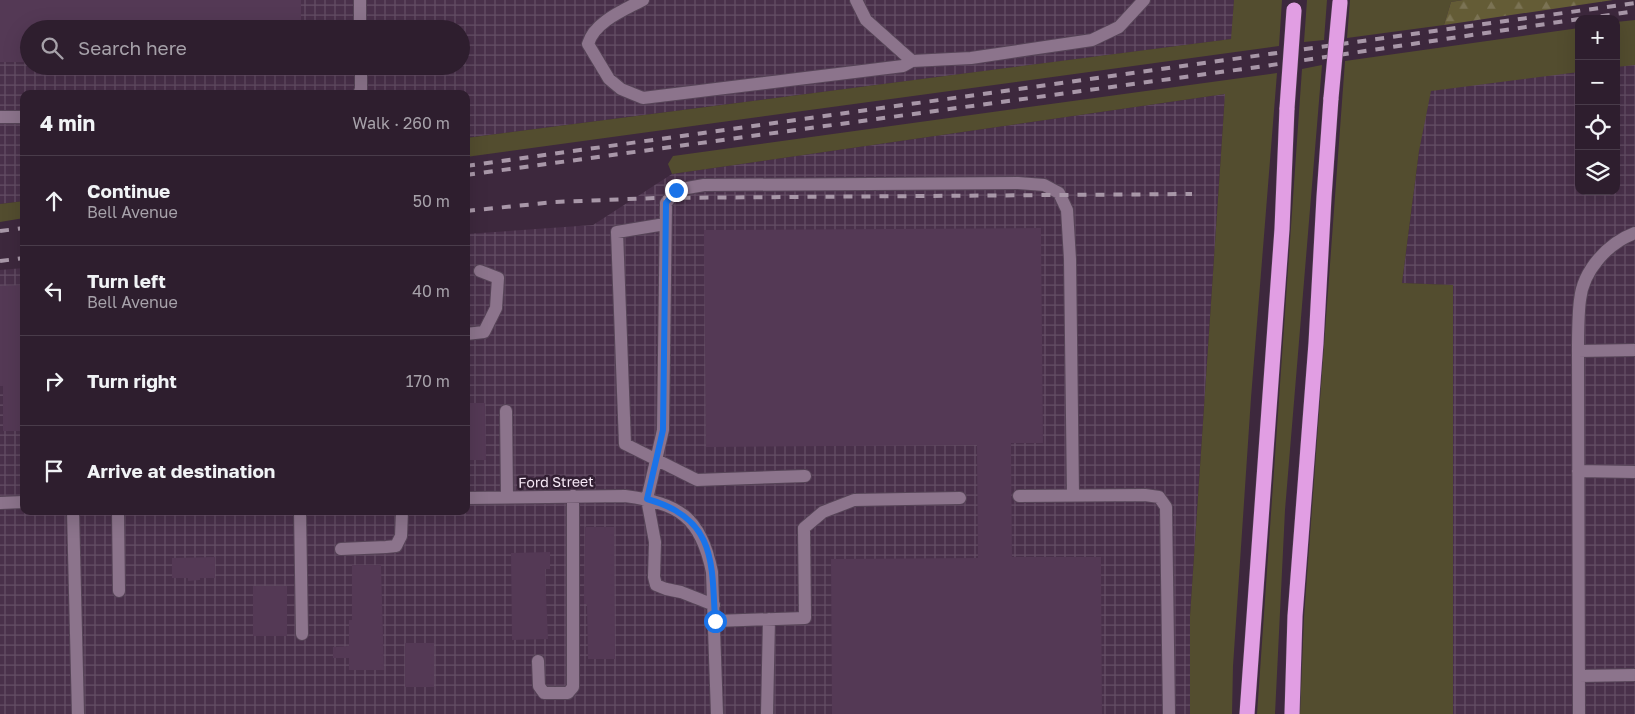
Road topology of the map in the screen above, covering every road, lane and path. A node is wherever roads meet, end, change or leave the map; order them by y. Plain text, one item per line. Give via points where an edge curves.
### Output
1 (360, 0) edge
2 (643, 0) edge
3 (856, 0) edge
4 (1141, 1) edge
5 (1340, 1) edge
6 (1294, 5) edge
7 (360, 20) edge
8 (912, 61) junction
9 (361, 75) edge
10 (361, 90) edge
11 (0, 117) edge
12 (20, 117) edge
13 (665, 224) junction
14 (1635, 233) edge
15 (480, 271) dead end
16 (470, 334) edge
17 (1635, 350) edge
18 (1578, 351) junction
19 (506, 411) dead end
20 (656, 460) junction
21 (1578, 471) junction
22 (1635, 472) edge
23 (805, 476) dead end
24 (1073, 495) junction
25 (572, 496) junction
26 (1018, 496) dead end
27 (507, 497) junction
28 (470, 498) edge
29 (960, 498) dead end
30 (647, 499) junction
31 (20, 502) edge
32 (0, 503) edge
33 (73, 515) edge
34 (118, 515) edge
35 (300, 515) edge
36 (402, 515) edge
37 (340, 548) dead end
38 (119, 591) dead end
39 (714, 605) junction
40 (769, 619) junction
41 (715, 621) junction
42 (302, 634) dead end
43 (538, 661) dead end
44 (1635, 675) edge
45 (1579, 676) junction
46 (78, 714) edge
47 (716, 714) edge
48 (767, 714) edge
49 (1169, 714) edge
50 (1247, 714) edge
51 (1292, 714) edge
52 (1579, 714) edge

1 - 7 street
2 - 8 street via 606,21 591,35 588,44 609,79 621,89 643,98 903,66
3 - 8 street via 866,20
4 - 8 street via 1119,27 1092,40 971,58
5 - 51 highway, bridge via 1295,616
6 - 50 highway, bridge via 1282,229
9 - 10 street
11 - 12 street
13 - 20 street via 663,430
13 - 20 street via 617,232 626,444
13 - 24 street via 666,203 676,190 704,185 1018,183 1044,185 1059,193 1067,210 1070,259
14 - 18 street via 1603,253 1584,284 1580,298
15 - 16 street via 498,278 496,308 484,332
17 - 18 street
18 - 21 street
19 - 27 street
20 - 23 street via 697,480
20 - 30 street
21 - 22 street
21 - 45 street
24 - 26 street
24 - 49 street via 1145,495 1159,497 1166,507
25 - 27 street, Ford Street
25 - 30 street, Ford Street
25 - 43 street via 573,687 568,693 544,692 539,686
27 - 28 street, Ford Street
29 - 40 street via 854,500 823,512 804,528 805,618
30 - 39 street, Ford Street via 678,511 700,534 712,572
30 - 39 street via 655,542 656,584
31 - 32 street
33 - 46 street
34 - 38 street
35 - 42 street
36 - 37 street via 401,536 396,546
39 - 41 street, Ford Street
40 - 41 street
40 - 48 street
41 - 47 street, Ford Street
44 - 45 street
45 - 52 street

